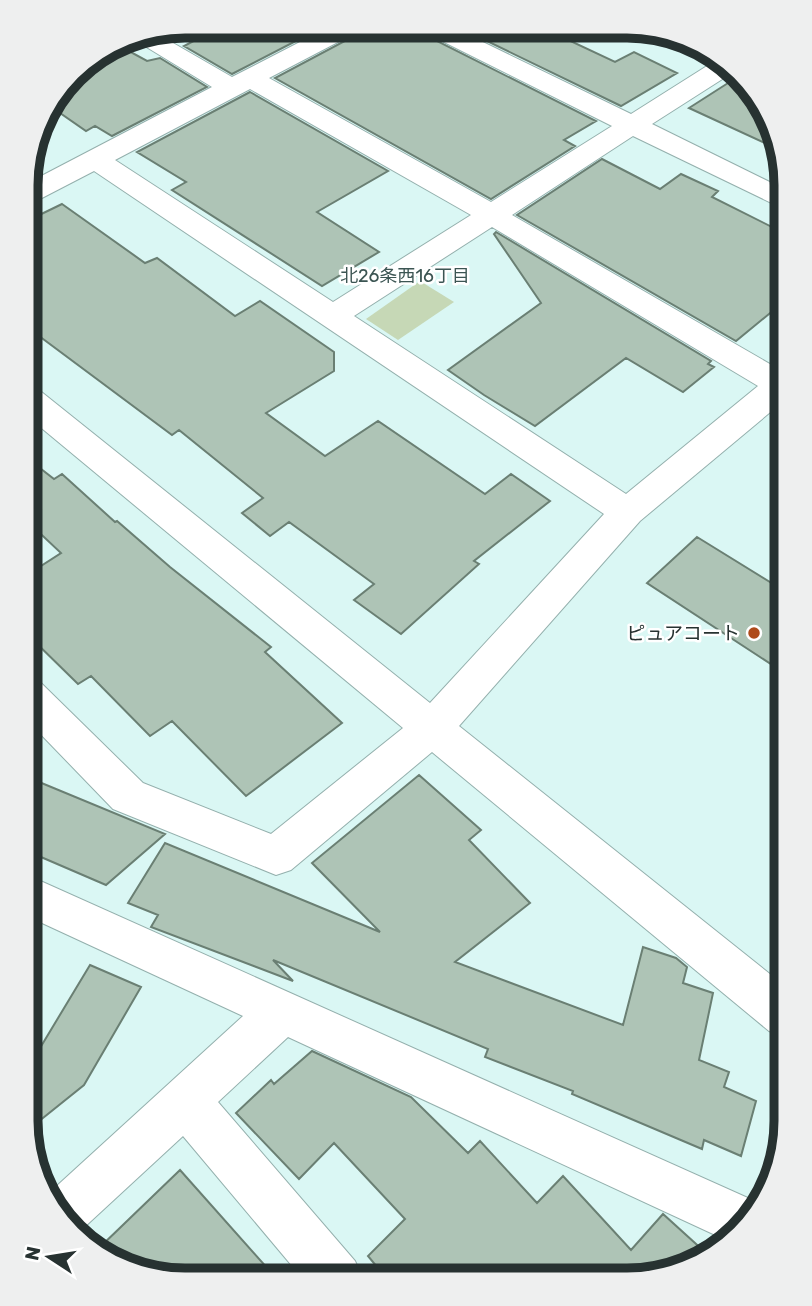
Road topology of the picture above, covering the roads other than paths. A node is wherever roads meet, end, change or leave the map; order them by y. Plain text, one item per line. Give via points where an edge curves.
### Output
1 (327, 38) edge
2 (455, 38) edge
3 (156, 42) edge
4 (718, 71) edge
5 (241, 83) junction
6 (632, 125) junction
7 (95, 159) junction
8 (39, 172) edge
9 (53, 181) junction
10 (38, 188) edge
11 (774, 195) edge
12 (492, 215) junction
13 (333, 316) junction
14 (774, 387) edge
15 (774, 397) edge
16 (38, 407) edge
17 (626, 512) junction
18 (38, 705) edge
19 (433, 727) junction
20 (38, 900) edge
21 (773, 1005) edge
22 (282, 1011) junction
23 (185, 1101) junction
24 (68, 1209) edge
25 (735, 1218) edge
26 (328, 1268) edge

1 - 5 street
2 - 6 street
3 - 5 street
4 - 6 street
5 - 7 street
5 - 12 street
6 - 11 street
6 - 12 street
7 - 9 street
7 - 13 street
8 - 9 street
9 - 10 street
12 - 13 street
12 - 14 street
13 - 17 street
15 - 17 street
16 - 19 street
17 - 19 street
18 - 19 street via 128,796 276,856
19 - 21 street
20 - 22 street
22 - 23 street
22 - 25 street
23 - 24 street
23 - 26 street

